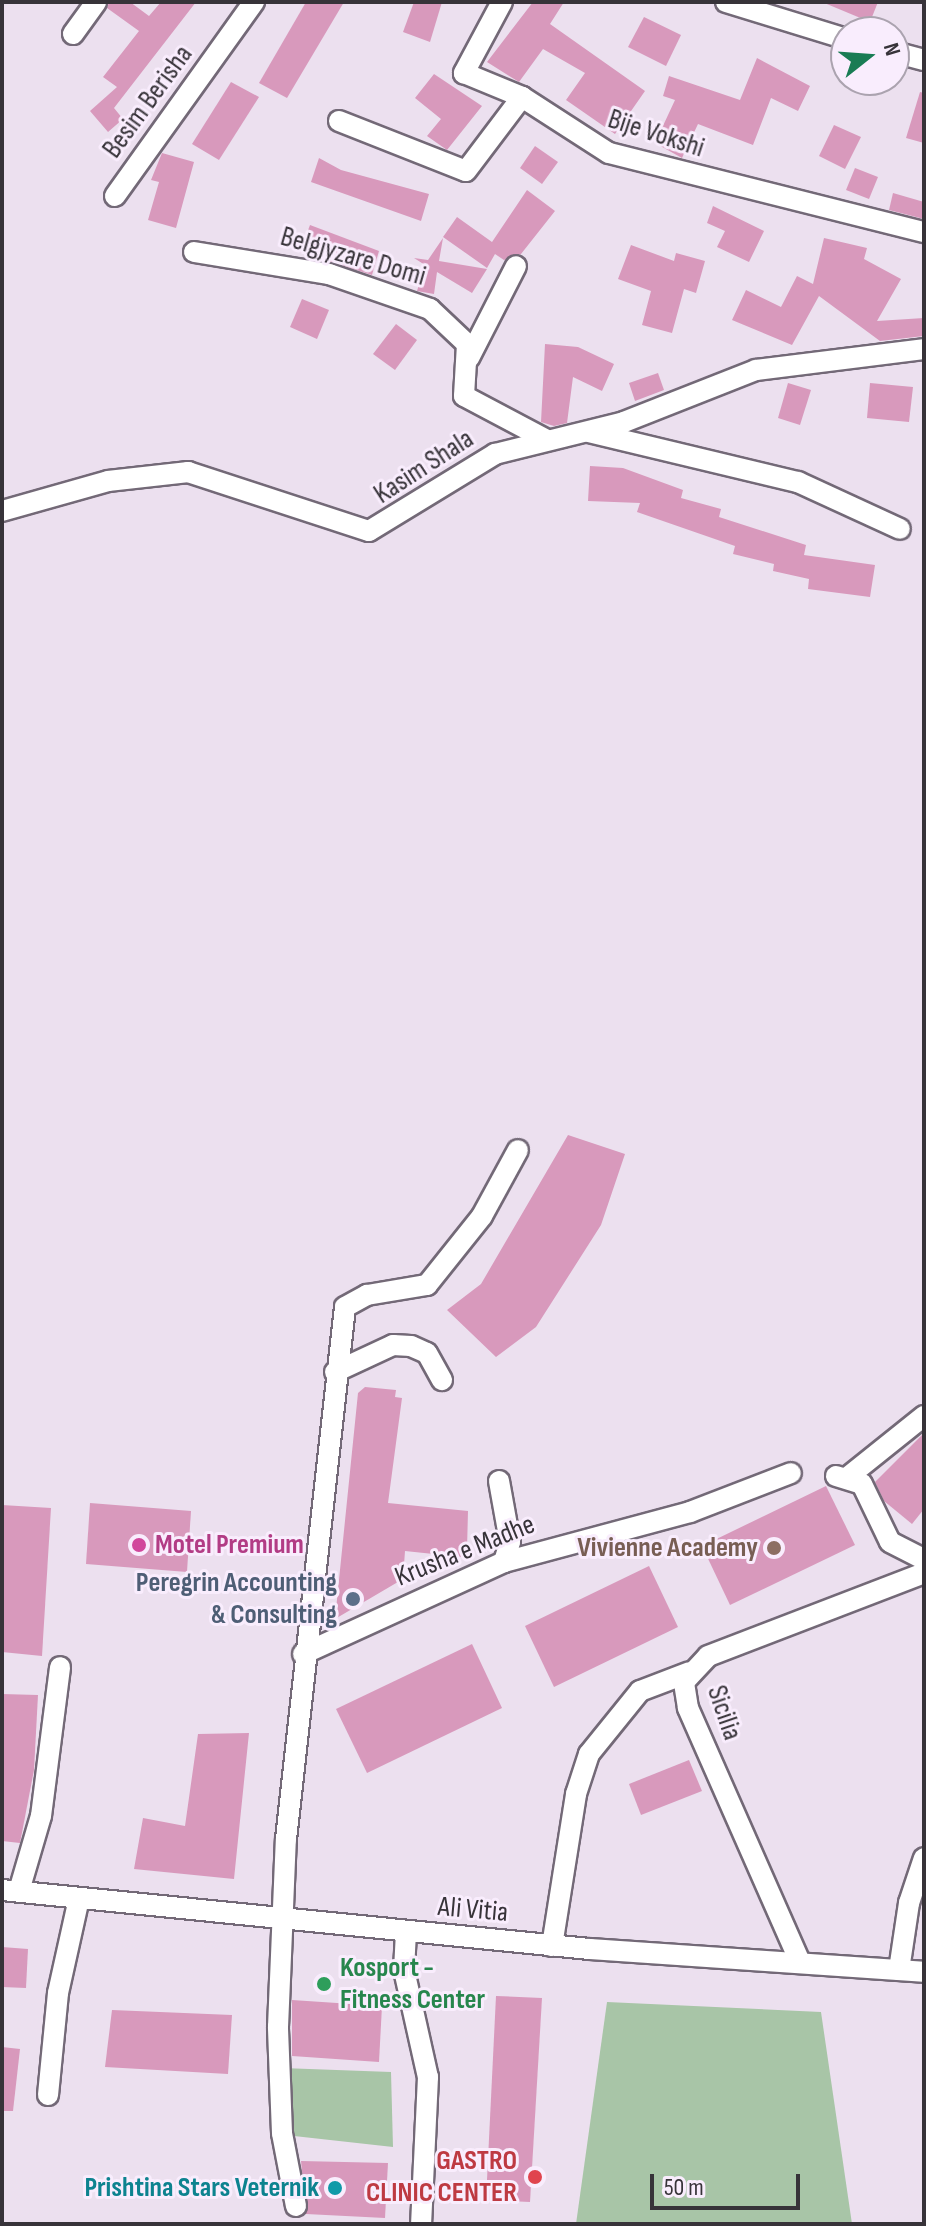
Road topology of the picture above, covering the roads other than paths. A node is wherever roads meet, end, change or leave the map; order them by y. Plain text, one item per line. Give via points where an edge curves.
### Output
1 (96, 2) edge
2 (254, 2) edge
3 (502, 2) edge
4 (734, 4) edge
5 (73, 34) dead end
6 (830, 34) edge
7 (522, 97) junction
8 (339, 121) dead end
9 (115, 196) dead end
10 (924, 232) edge
11 (194, 252) dead end
12 (516, 266) dead end
13 (924, 349) edge
14 (469, 358) junction
15 (589, 432) junction
16 (547, 440) junction
17 (2, 511) edge
18 (900, 529) dead end
19 (518, 1150) dead end
20 (335, 1372) junction
21 (442, 1380) dead end
22 (924, 1416) edge
23 (791, 1473) dead end
24 (499, 1481) dead end
25 (924, 1559) edge
26 (504, 1562) junction
27 (924, 1573) edge
28 (303, 1654) junction
29 (60, 1667) dead end
30 (690, 1672) junction
31 (924, 1858) edge
32 (10, 1890) edge
33 (79, 1898) junction
34 (285, 1921) junction
35 (406, 1932) junction
36 (552, 1946) junction
37 (800, 1962) junction
38 (899, 1970) junction
39 (924, 1972) edge
40 (48, 2095) dead end
41 (296, 2206) dead end
42 (421, 2224) edge

1 - 5 street
2 - 9 street, Besim Berisha
3 - 7 street, Bije Vokshi via 464,73
4 - 6 street
7 - 8 street via 466,171
7 - 10 street, Bije Vokshi via 609,153
11 - 14 street, Belgjyzare Domi via 288,264 409,299 454,327
12 - 14 street
13 - 15 street, Kasim Shala via 756,370
14 - 16 street via 460,386 464,396
15 - 16 street, Kasim Shala
15 - 18 street via 798,482
16 - 17 street, Kasim Shala via 468,466 398,519 369,531 188,472 108,481
19 - 20 street via 482,1216 427,1285 367,1295 345,1307
20 - 21 street via 393,1345 411,1346 427,1353
20 - 28 street
22 - 25 street via 843,1476 862,1484 890,1542
23 - 26 street, Krusha e Madhe via 690,1512
24 - 26 street via 510,1542
26 - 28 street, Krusha e Madhe
27 - 30 street, Sicilia via 735,1645
28 - 34 street
29 - 32 street, Ali Vitia via 41,1816
30 - 36 street via 640,1691 589,1754 576,1794
30 - 37 street, Sicilia via 683,1695
31 - 38 street via 909,1903
32 - 33 street, Ali Vitia
33 - 34 street, Ali Vitia
33 - 40 street via 58,1993
34 - 35 street, Ali Vitia
34 - 41 street via 278,1992 282,2133
35 - 36 street, Ali Vitia
35 - 42 street via 404,1970 428,2077
36 - 37 street, Ali Vitia
37 - 38 street, Ali Vitia
38 - 39 street, Ali Vitia

